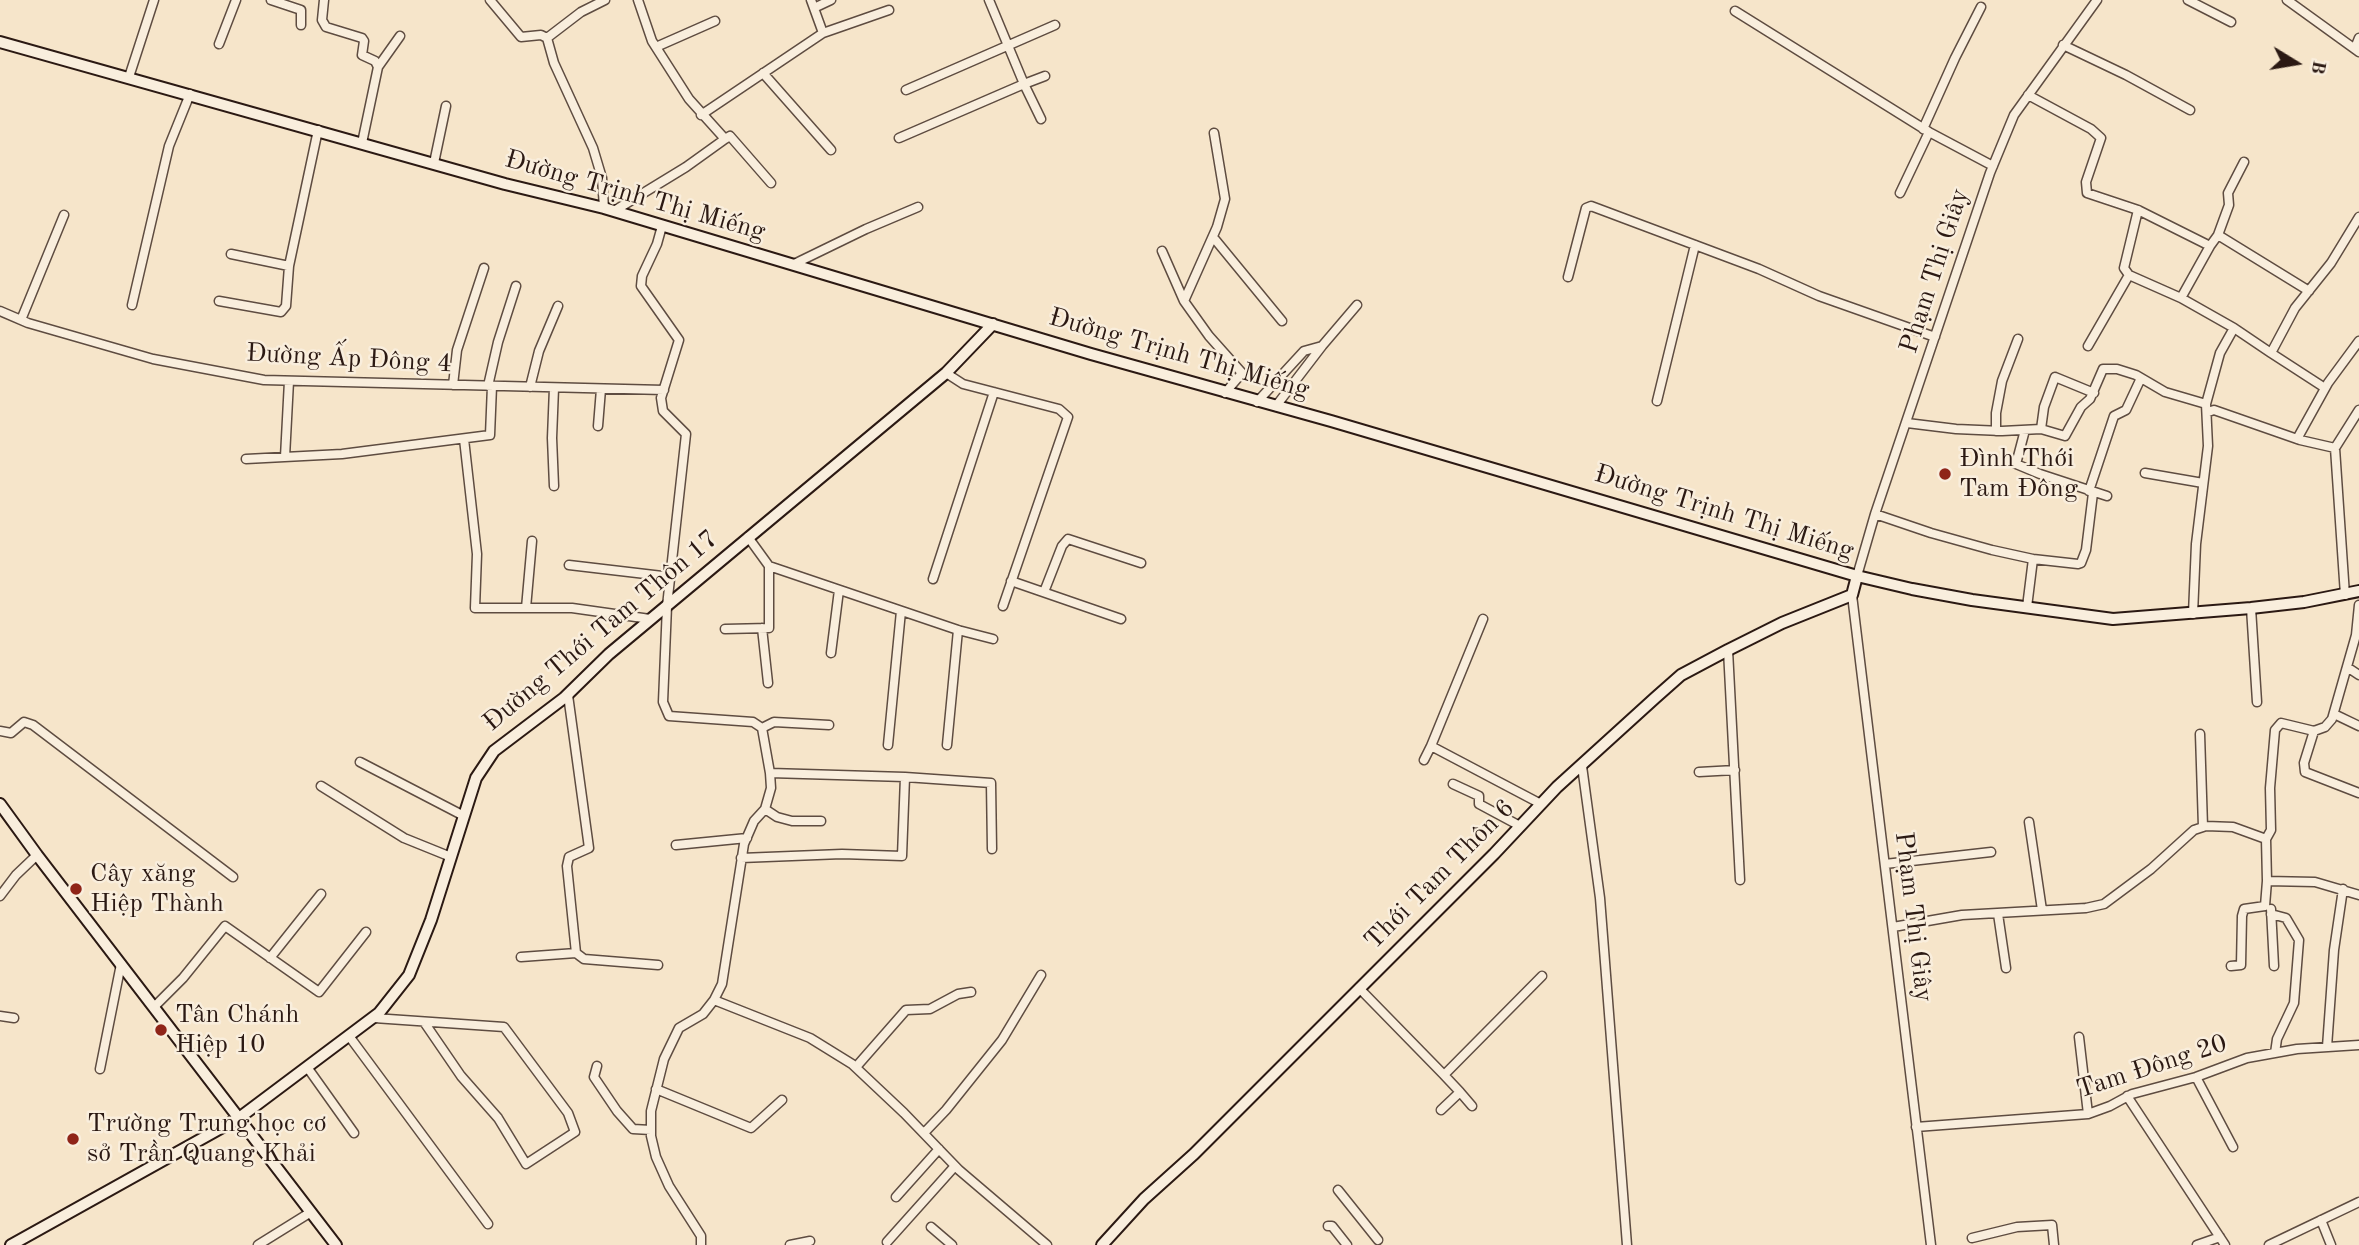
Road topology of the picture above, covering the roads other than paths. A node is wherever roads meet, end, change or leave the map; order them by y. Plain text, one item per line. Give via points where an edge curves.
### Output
1 (154, 0) edge
2 (236, 0) edge
3 (271, 0) edge
4 (324, 0) edge
5 (490, 0) edge
6 (605, 0) edge
7 (638, 0) edge
8 (831, 0) edge
9 (989, 0) edge
10 (2096, 0) edge
11 (2188, 0) edge
12 (2287, 0) edge
13 (812, 4) edge
14 (1981, 7) dead end
15 (889, 10) dead end
16 (1735, 11) dead end
17 (715, 21) dead end
18 (2231, 22) dead end
19 (301, 25) dead end
20 (1055, 25) dead end
21 (823, 33) junction
22 (400, 36) dead end
23 (547, 38) junction
24 (2359, 38) edge
25 (0, 42) edge
26 (219, 44) dead end
27 (2063, 45) junction
28 (1008, 46) junction
29 (656, 47) junction
30 (2357, 50) edge
31 (378, 67) junction
32 (763, 74) junction
33 (1045, 76) dead end
34 (129, 77) junction
35 (1024, 84) junction
36 (906, 90) dead end
37 (190, 94) junction
38 (2028, 95) junction
39 (446, 106) dead end
40 (2190, 110) dead end
41 (701, 115) junction
42 (1041, 119) dead end
43 (318, 130) junction
44 (1926, 130) junction
45 (1214, 134) dead end
46 (899, 138) dead end
47 (725, 139) junction
48 (362, 143) junction
49 (831, 150) dead end
50 (2245, 162) dead end
51 (434, 163) junction
52 (1993, 166) junction
53 (771, 183) dead end
54 (1900, 193) dead end
55 (918, 207) dead end
56 (609, 210) junction
57 (2138, 210) junction
58 (64, 215) dead end
59 (2359, 217) edge
60 (662, 226) junction
61 (2218, 235) junction
62 (1213, 237) junction
63 (1696, 245) junction
64 (2210, 246) junction
65 (1162, 251) dead end
66 (231, 254) dead end
67 (794, 264) junction
68 (289, 266) junction
69 (484, 268) dead end
70 (2129, 275) junction
71 (1568, 277) dead end
72 (516, 286) dead end
73 (2309, 291) junction
74 (2181, 298) junction
75 (219, 301) dead end
76 (1184, 301) junction
77 (132, 305) dead end
78 (1357, 305) dead end
79 (558, 306) dead end
80 (0, 311) edge
81 (21, 320) junction
82 (1282, 321) dead end
83 (993, 324) junction
84 (2234, 328) junction
85 (1935, 337) junction
86 (2018, 339) dead end
87 (2359, 341) edge
88 (1322, 346) junction
89 (2088, 346) dead end
90 (2271, 354) junction
91 (946, 373) junction
92 (2141, 378) junction
93 (289, 381) junction
94 (453, 385) junction
95 (490, 386) junction
96 (530, 387) junction
97 (554, 388) junction
98 (601, 388) junction
99 (2325, 388) junction
100 (664, 390) junction
101 (994, 392) junction
102 (1224, 393) junction
103 (2094, 393) junction
104 (1657, 401) dead end
105 (1257, 402) junction
106 (1276, 406) junction
107 (2207, 408) junction
108 (2359, 410) edge
109 (1906, 423) junction
110 (598, 426) dead end
111 (2042, 429) junction
112 (2025, 430) junction
113 (1996, 431) junction
114 (464, 439) junction
115 (2297, 439) junction
116 (2334, 447) junction
117 (285, 457) junction
118 (246, 458) dead end
119 (2145, 473) dead end
120 (2203, 483) junction
121 (554, 486) dead end
122 (2091, 492) junction
123 (2107, 496) dead end
124 (1875, 513) junction
125 (748, 537) junction
126 (532, 541) dead end
127 (2033, 559) junction
128 (1141, 563) dead end
129 (569, 565) dead end
130 (769, 566) junction
131 (1857, 576) junction
132 (671, 577) junction
133 (933, 579) dead end
134 (1011, 581) junction
135 (839, 590) junction
136 (2359, 591) edge
137 (1044, 593) junction
138 (1852, 595) junction
139 (2345, 595) junction
140 (2359, 605) edge
141 (667, 606) junction
142 (1003, 606) dead end
143 (2027, 607) junction
144 (526, 608) junction
145 (2250, 608) junction
146 (901, 611) junction
147 (2193, 614) junction
148 (1121, 619) dead end
149 (1483, 619) dead end
150 (650, 620) junction
151 (762, 628) junction
152 (725, 629) dead end
153 (958, 630) junction
154 (993, 639) dead end
155 (1728, 650) junction
156 (831, 653) dead end
157 (2347, 667) junction
158 (2359, 675) edge
159 (768, 684) dead end
160 (568, 695) junction
161 (2257, 702) dead end
162 (2334, 714) junction
163 (829, 725) dead end
164 (2359, 726) edge
165 (762, 728) junction
166 (0, 731) edge
167 (2314, 732) junction
168 (2200, 734) dead end
169 (888, 745) dead end
170 (947, 745) dead end
171 (1431, 746) junction
172 (1424, 760) dead end
173 (360, 762) dead end
174 (1582, 766) junction
175 (1735, 770) junction
176 (1699, 772) dead end
177 (770, 773) junction
178 (905, 777) junction
179 (1453, 784) dead end
180 (321, 786) dead end
181 (2359, 793) edge
182 (0, 804) edge
183 (1541, 804) junction
184 (765, 809) junction
185 (464, 816) junction
186 (821, 821) dead end
187 (2029, 822) dead end
188 (1520, 826) junction
189 (2203, 827) junction
190 (747, 838) junction
191 (2266, 839) junction
192 (676, 845) dead end
193 (992, 849) dead end
194 (1991, 852) dead end
195 (37, 855) junction
196 (451, 857) junction
197 (741, 858) junction
198 (1885, 864) junction
199 (233, 877) dead end
200 (1740, 880) dead end
201 (2267, 881) junction
202 (2343, 889) junction
203 (321, 894) dead end
204 (2359, 895) edge
205 (0, 896) edge
206 (2268, 910) junction
207 (2042, 911) junction
208 (1998, 914) junction
209 (1893, 927) junction
210 (366, 932) dead end
211 (576, 953) junction
212 (521, 957) dead end
213 (270, 958) junction
214 (121, 964) junction
215 (658, 965) dead end
216 (2231, 966) dead end
217 (2274, 966) dead end
218 (2006, 968) dead end
219 (1041, 975) dead end
220 (1542, 976) dead end
221 (1359, 988) junction
222 (971, 992) dead end
223 (714, 1000) junction
224 (155, 1006) junction
225 (0, 1016) edge
226 (15, 1018) dead end
227 (374, 1018) junction
228 (424, 1022) junction
229 (349, 1036) junction
230 (2079, 1037) dead end
231 (2359, 1045) edge
232 (2327, 1047) junction
233 (2275, 1053) junction
234 (597, 1066) dead end
235 (307, 1067) junction
236 (856, 1067) junction
237 (100, 1069) dead end
238 (1444, 1074) junction
239 (2196, 1077) junction
240 (656, 1089) junction
241 (1460, 1092) junction
242 (2127, 1096) junction
243 (782, 1100) dead end
244 (1472, 1106) dead end
245 (1440, 1110) dead end
246 (2088, 1114) junction
247 (239, 1118) junction
248 (1916, 1126) junction
249 (651, 1130) junction
250 (354, 1133) dead end
251 (924, 1133) junction
252 (2233, 1147) dead end
253 (939, 1149) junction
254 (955, 1166) junction
255 (1338, 1190) dead end
256 (896, 1197) dead end
257 (2359, 1202) edge
258 (310, 1212) junction
259 (2321, 1220) junction
260 (488, 1224) dead end
261 (1328, 1226) dead end
262 (931, 1227) dead end
263 (1972, 1238) dead end
264 (701, 1241) edge
265 (810, 1241) dead end
266 (2223, 1241) edge
267 (887, 1242) dead end
268 (1377, 1243) edge
269 (11, 1245) edge
270 (258, 1245) edge
271 (336, 1245) edge
272 (710, 1245) edge
273 (790, 1245) edge
274 (953, 1245) edge
275 (1047, 1245) edge
276 (1102, 1245) edge
277 (1347, 1245) edge
278 (1627, 1245) edge
279 (1931, 1245) edge
280 (2054, 1245) edge
281 (2197, 1245) edge
282 (2269, 1245) edge
283 (2331, 1245) edge

1 - 34 street
2 - 26 street
3 - 19 street via 301,10
4 - 31 street via 326,27 362,38 362,55
5 - 23 street via 521,37
6 - 23 street
7 - 29 street
8 - 13 street
9 - 28 street
10 - 27 street, Phạm Thị Giây
11 - 18 street
12 - 30 street
13 - 21 street
14 - 44 street
15 - 21 street
16 - 44 street
17 - 29 street
20 - 28 street
21 - 32 street
22 - 31 street
23 - 56 street via 593,148
24 - 30 street
25 - 34 main road, Đường Trịnh Thị Miếng
27 - 38 street, Phạm Thị Giây
27 - 40 street
28 - 35 street
28 - 36 street
29 - 41 street
31 - 48 street
32 - 41 street
32 - 49 street
33 - 35 street
34 - 37 main road, Đường Trịnh Thị Miếng
35 - 42 street
35 - 46 street
37 - 43 main road, Đường Trịnh Thị Miếng
37 - 77 street via 169,146
38 - 52 street, Phạm Thị Giây via 2014,115
38 - 57 street via 2101,138 2087,192
39 - 51 street
41 - 47 street
43 - 48 main road, Đường Trịnh Thị Miếng
43 - 68 street
44 - 52 street
44 - 54 street
45 - 62 street via 1225,199
47 - 53 street via 730,136
47 - 56 street via 686,167
48 - 51 main road, Đường Trịnh Thị Miếng
50 - 61 street via 2228,193 2230,201
51 - 56 main road, Đường Trịnh Thị Miếng
52 - 85 street, Phạm Thị Giây
55 - 67 street
56 - 60 main road, Đường Trịnh Thị Miếng
57 - 64 street
57 - 70 street via 2124,268
58 - 81 street
59 - 73 street
60 - 67 main road, Đường Trịnh Thị Miếng
60 - 100 street via 641,286 679,340
61 - 64 street
61 - 73 street
62 - 76 street
62 - 82 street
63 - 71 street via 1589,205
63 - 85 street
63 - 104 street
64 - 74 street
65 - 76 street
66 - 68 street
67 - 83 main road, Đường Trịnh Thị Miếng
68 - 75 street via 286,306 281,312
69 - 94 street via 457,351
70 - 74 street
70 - 89 street
72 - 95 street
73 - 90 street
74 - 84 street
76 - 102 street via 1242,373
78 - 88 street
79 - 96 street
80 - 81 street, Đường Ấp Đông 4
81 - 93 street, Đường Ấp Đông 4 via 152,359
83 - 91 main road, Đường Thới Tam Thôn 17
83 - 102 main road, Đường Trịnh Thị Miếng
84 - 90 street
84 - 107 street via 2220,353
85 - 109 street, Phạm Thị Giây
86 - 113 street via 2002,381
87 - 99 street
88 - 105 street via 1304,351
88 - 106 street
90 - 99 street
91 - 101 street via 963,384
91 - 125 main road, Đường Thới Tam Thôn 17
92 - 103 street via 2103,369
92 - 107 street
92 - 122 street via 2126,411 2114,416
93 - 94 street, Đường Ấp Đông 4
93 - 117 street
94 - 95 street, Đường Ấp Đông 4
95 - 96 street, Đường Ấp Đông 4
95 - 114 street via 490,435
96 - 97 street, Đường Ấp Đông 4
97 - 98 street, Đường Ấp Đông 4
97 - 121 street
98 - 100 street, Đường Ấp Đông 4
98 - 110 street
99 - 115 street
100 - 132 street via 663,411 687,434
101 - 133 street
101 - 134 street via 1059,409 1068,417
102 - 105 main road, Đường Trịnh Thị Miếng
103 - 111 street via 2065,436
103 - 111 street via 2055,377
105 - 106 main road, Đường Trịnh Thị Miếng
106 - 131 main road, Đường Trịnh Thị Miếng
107 - 115 street
107 - 120 street
108 - 116 street
109 - 113 street
109 - 124 street, Phạm Thị Giây
111 - 112 street
112 - 113 street
112 - 122 street via 2016,464
114 - 117 street
114 - 144 street via 477,554 475,608
115 - 116 street
116 - 139 street
117 - 118 street
119 - 120 street
120 - 147 street
122 - 123 street
122 - 127 street via 2087,550 2081,563
124 - 127 street via 1931,533
124 - 131 street, Phạm Thị Giây
125 - 130 street
125 - 141 main road, Đường Thới Tam Thôn 17
126 - 144 street
127 - 143 street
128 - 137 street via 1068,539
129 - 132 street
130 - 135 street
130 - 151 street via 769,628
131 - 138 main road
131 - 143 main road, Đường Trịnh Thị Miếng
132 - 141 street
134 - 137 street
134 - 142 street
135 - 146 street
135 - 156 street
136 - 139 main road, Đường Trịnh Thị Miếng
137 - 148 street
138 - 155 main road, Thới Tam Thôn 6
138 - 198 street, Phạm Thị Giây
139 - 145 main road, Đường Trịnh Thị Miếng
140 - 157 street
141 - 150 main road, Đường Thới Tam Thôn 17
141 - 165 street via 663,702 668,716 753,722
143 - 147 main road, Đường Trịnh Thị Miếng via 2113,619
144 - 150 street via 572,608
145 - 147 main road, Đường Trịnh Thị Miếng
145 - 161 street
146 - 153 street
146 - 169 street
149 - 171 street
150 - 160 main road, Đường Thới Tam Thôn 17
151 - 152 street
151 - 159 street
153 - 154 street
153 - 170 street
155 - 174 main road, Thới Tam Thôn 6 via 1681,676
155 - 175 street
157 - 158 street
157 - 162 street
160 - 185 main road, Đường Thới Tam Thôn 17 via 494,751 476,778
160 - 211 street via 589,848 569,857 567,866
162 - 164 street
162 - 167 street via 2325,727
163 - 165 street via 774,722
165 - 177 street
166 - 199 street via 11,733 24,722 33,725
167 - 181 street via 2305,772
167 - 191 street via 2281,723 2275,730 2271,830
168 - 189 street
171 - 172 street
171 - 183 street
173 - 185 street
174 - 183 main road, Thới Tam Thôn 6
174 - 278 street via 1600,898
175 - 176 street
175 - 200 street
177 - 178 street
177 - 184 street
178 - 193 street via 991,783
178 - 197 street via 902,856
179 - 188 street via 1479,796 1483,807
180 - 196 street via 404,838
182 - 195 main road
183 - 188 main road, Thới Tam Thôn 6
184 - 186 street via 792,821
184 - 190 street
185 - 196 main road, Đường Thới Tam Thôn 17
187 - 207 street
188 - 221 main road, Thới Tam Thôn 6
189 - 191 street via 2233,827
189 - 207 street via 2104,904
190 - 192 street
190 - 197 street
191 - 201 street
194 - 198 street
195 - 205 street
195 - 214 main road
196 - 227 main road, Đường Thới Tam Thôn 17 via 409,975
197 - 223 street via 722,984
198 - 209 street, Phạm Thị Giây
201 - 202 street via 2315,882
201 - 206 street
202 - 204 street
202 - 232 street
203 - 213 street
206 - 216 street via 2244,909 2241,965
206 - 217 street
206 - 233 street via 2286,918 2299,940 2294,1003
207 - 208 street
208 - 209 street
208 - 218 street
209 - 248 street, Phạm Thị Giây
210 - 213 street via 319,992
211 - 212 street
211 - 215 street via 584,959
213 - 224 street via 225,926
214 - 224 main road
214 - 237 street
219 - 251 street via 1002,1040
220 - 238 street
221 - 238 street
221 - 276 main road, Thới Tam Thôn 6
222 - 236 street via 930,1010 906,1010
223 - 236 street via 810,1038
223 - 240 street via 703,1014 679,1028
224 - 247 main road
225 - 226 street
227 - 228 street
227 - 229 main road, Đường Thới Tam Thôn 17
228 - 228 street via 504,1027 568,1114 575,1132 526,1164 498,1118 461,1076
229 - 235 main road, Đường Thới Tam Thôn 17
229 - 260 street
230 - 246 street
231 - 232 street, Tam Đông 20
232 - 233 street, Tam Đông 20
233 - 239 street, Tam Đông 20
234 - 249 street via 594,1077 617,1111 633,1129
235 - 247 main road, Đường Thới Tam Thôn 17
235 - 250 street
236 - 251 street
238 - 241 street
239 - 242 street, Tam Đông 20
239 - 252 street
240 - 243 street via 751,1128
240 - 249 street
241 - 244 street
241 - 245 street
242 - 246 street, Tam Đông 20
242 - 266 street
246 - 248 street, Tam Đông 20
247 - 258 main road
247 - 269 main road, Đường Thới Tam Thôn 17
248 - 279 street, Phạm Thị Giây
249 - 264 street via 656,1157 669,1186
251 - 253 street
253 - 254 street
253 - 256 street
254 - 267 street
254 - 275 street
255 - 268 street
257 - 259 street
258 - 270 street
258 - 271 main road
259 - 282 street
259 - 283 street
261 - 277 street
262 - 274 street
263 - 280 street via 2017,1227 2052,1225
264 - 272 street
265 - 273 street
266 - 281 street

